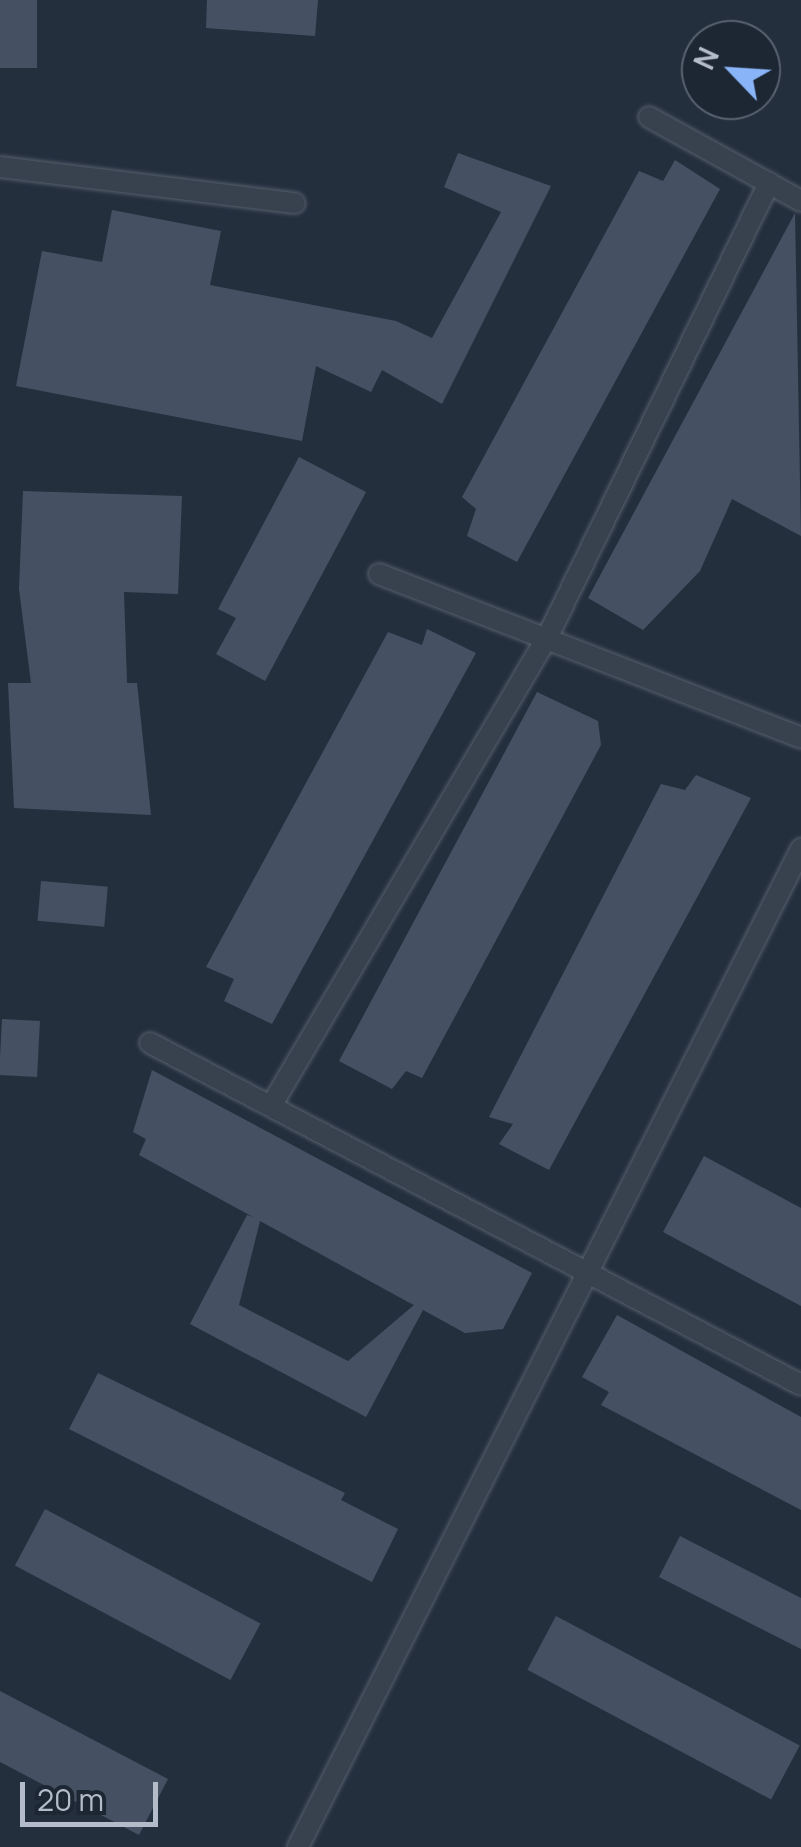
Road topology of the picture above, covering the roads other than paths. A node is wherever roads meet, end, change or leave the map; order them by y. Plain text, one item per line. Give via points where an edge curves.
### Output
1 (650, 117) dead end
2 (0, 166) edge
3 (770, 183) junction
4 (801, 201) edge
5 (294, 203) dead end
6 (379, 574) dead end
7 (549, 634) junction
8 (801, 738) edge
9 (801, 849) edge
10 (150, 1043) dead end
11 (270, 1106) junction
12 (592, 1272) junction
13 (801, 1385) edge
14 (298, 1847) edge

1 - 3 lane
2 - 5 lane
3 - 4 lane
3 - 7 lane
6 - 7 lane
7 - 8 lane
7 - 11 lane
9 - 12 lane
10 - 11 lane
11 - 12 lane
12 - 13 lane
12 - 14 lane

